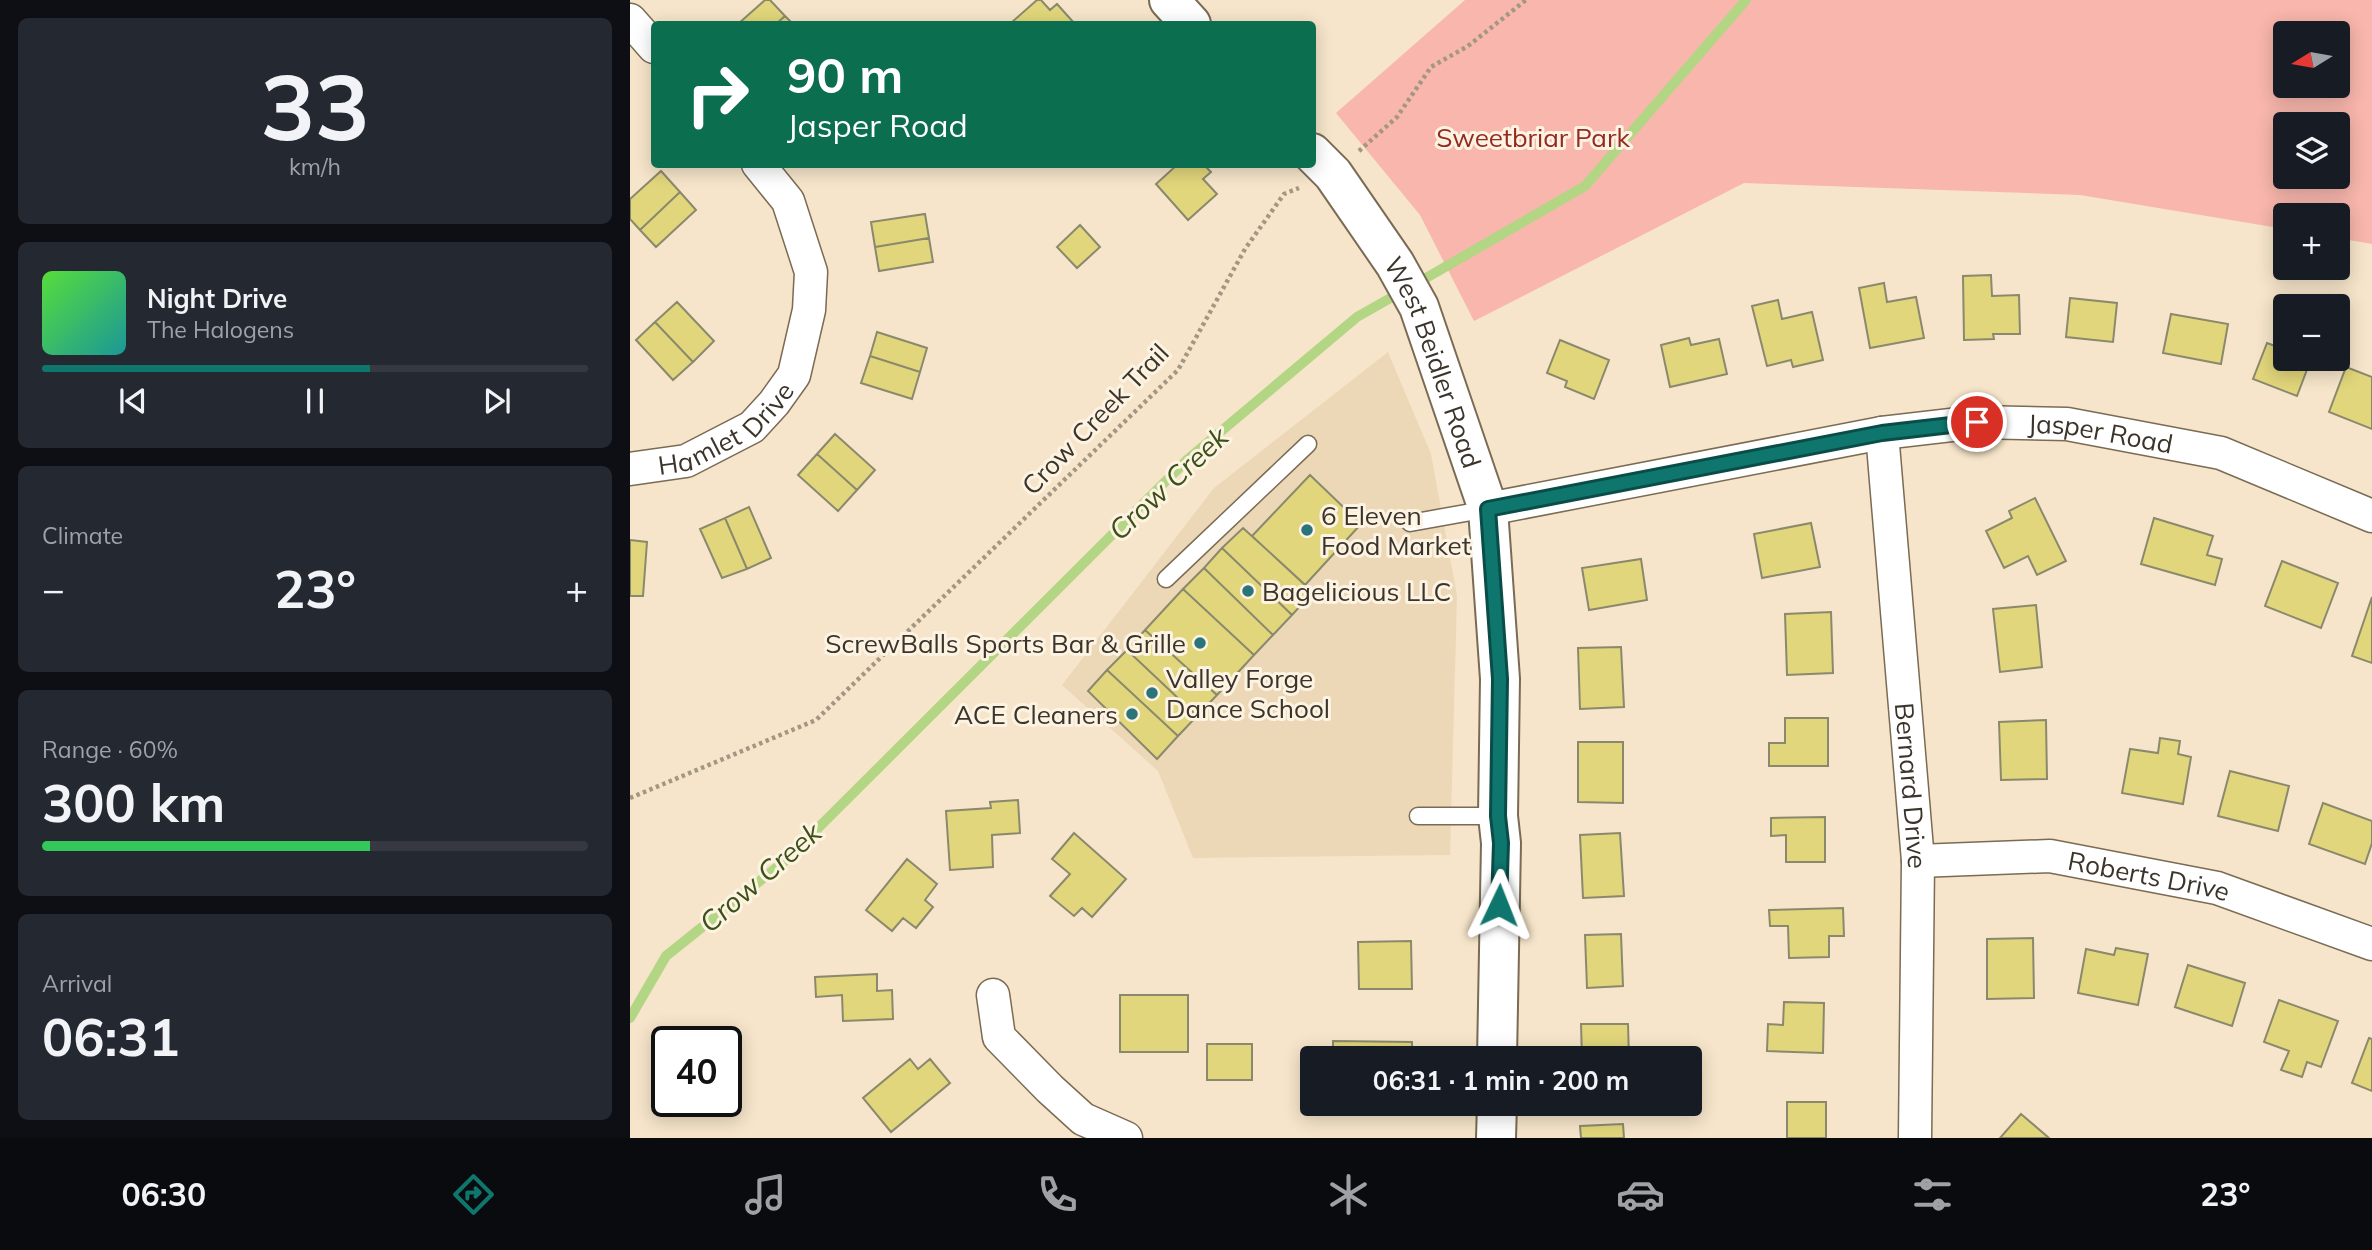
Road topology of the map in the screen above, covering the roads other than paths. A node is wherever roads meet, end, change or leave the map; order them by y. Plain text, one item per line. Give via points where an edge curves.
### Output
1 (1169, 0) edge
2 (630, 20) edge
3 (1188, 21) edge
4 (651, 44) edge
5 (1323, 164) edge
6 (761, 168) edge
7 (1882, 433) junction
8 (1308, 444) dead end
9 (630, 468) edge
10 (1488, 509) junction
11 (2372, 516) edge
12 (1410, 523) dead end
13 (1166, 579) dead end
14 (1418, 816) dead end
15 (1498, 816) junction
16 (1918, 861) junction
17 (2372, 944) edge
18 (993, 995) dead end
19 (1497, 1046) edge
20 (1497, 1116) edge
21 (1126, 1138) edge
22 (1496, 1138) edge
23 (1914, 1138) edge

1 - 3 street
2 - 4 street
5 - 10 street, West Beidler Road via 1395,264 1419,307
6 - 9 street, Hamlet Drive via 788,201 811,272 809,310 794,375 752,427 686,461
7 - 10 street, Jasper Road
7 - 11 street, Jasper Road via 1977,422 2067,424 2221,453
7 - 16 street, Bernard Drive
8 - 13 lane
10 - 12 lane
10 - 15 street, West Beidler Road via 1500,679
14 - 15 lane
15 - 19 street, West Beidler Road
16 - 17 street, Roberts Drive via 2050,856 2217,888
16 - 23 street, Bernard Drive
18 - 21 street via 999,1037 1083,1119
20 - 22 street

